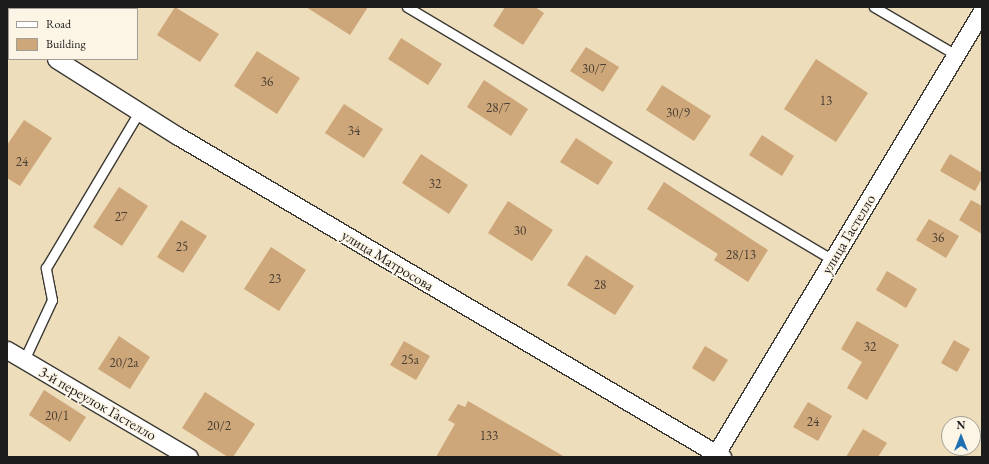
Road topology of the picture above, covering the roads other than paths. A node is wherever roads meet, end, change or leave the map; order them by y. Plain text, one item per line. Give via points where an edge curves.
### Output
1 (407, 7) edge
2 (874, 7) edge
3 (980, 20) edge
4 (956, 55) junction
5 (58, 60) edge
6 (139, 112) junction
7 (833, 260) junction
8 (7, 350) edge
9 (24, 360) junction
10 (717, 456) edge
11 (189, 457) edge

1 - 7 lane
2 - 4 lane
3 - 4 street, улица Гастелло
4 - 7 street, улица Гастелло
5 - 6 street, улица Матросова
6 - 9 lane via 46,268 52,300
6 - 10 street, улица Матросова
7 - 10 street, улица Гастелло
8 - 9 street, 3-й переулок Гастелло
9 - 11 street, 3-й переулок Гастелло

